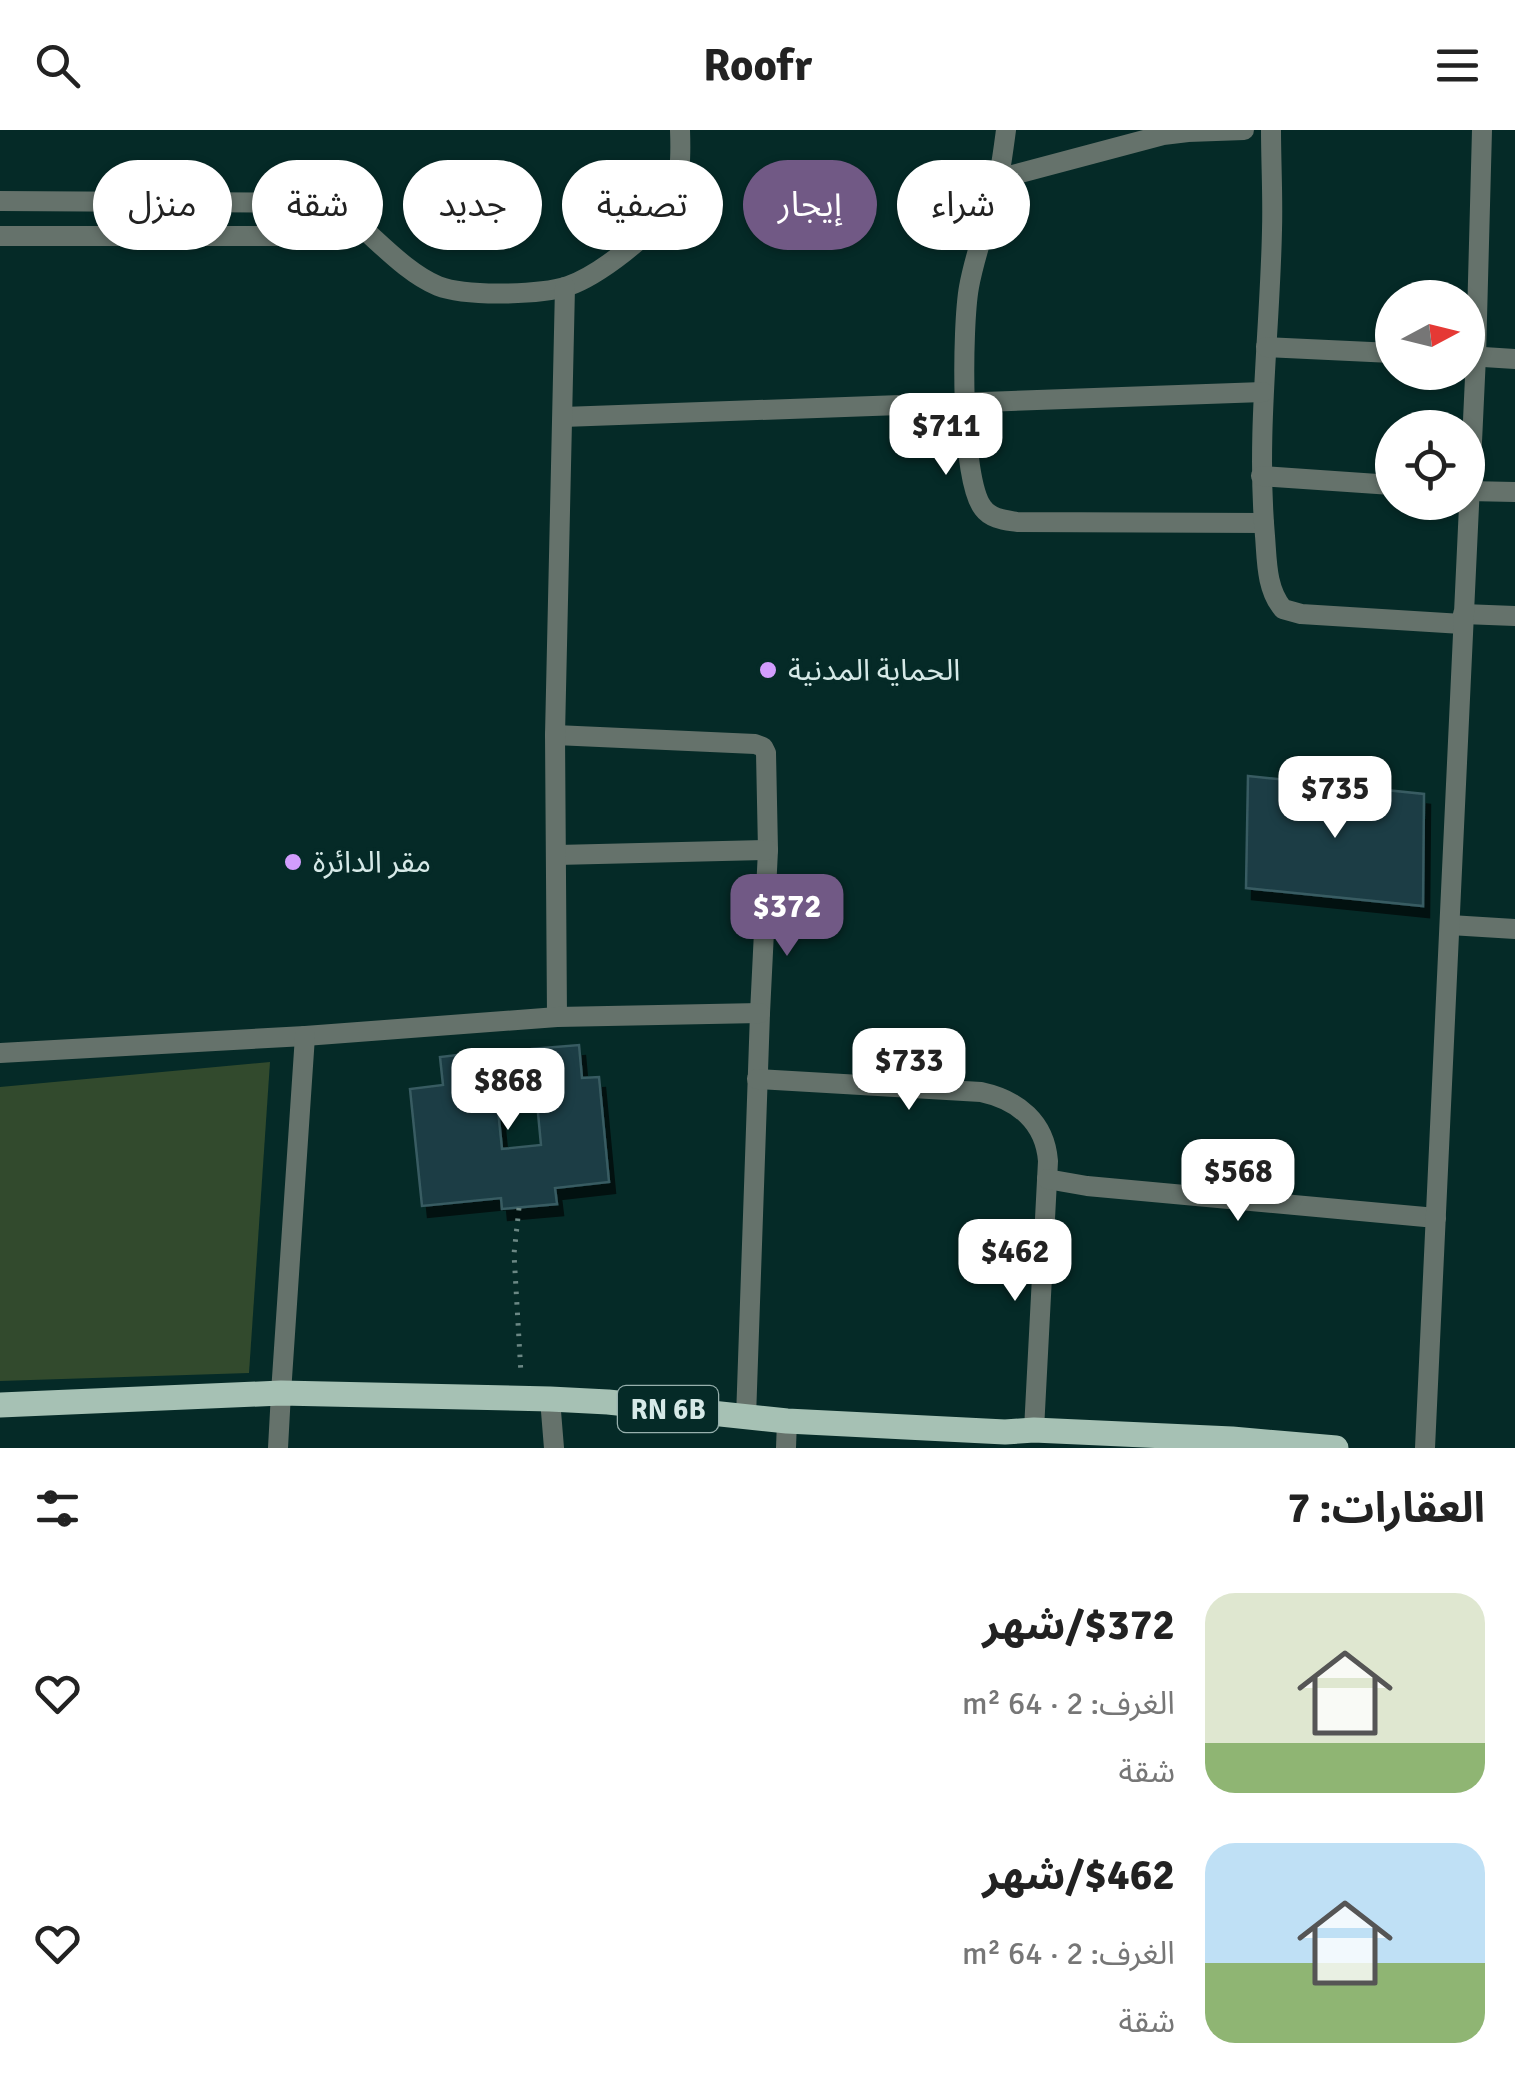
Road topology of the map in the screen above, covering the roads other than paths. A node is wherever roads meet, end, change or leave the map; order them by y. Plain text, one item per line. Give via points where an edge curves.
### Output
1 (680, 130) edge
2 (1006, 130) edge
3 (1244, 130) edge
4 (1271, 130) edge
5 (1482, 130) edge
6 (1001, 160) edge
7 (1030, 170) edge
8 (0, 201) edge
9 (252, 203) edge
10 (0, 236) edge
11 (252, 236) edge
12 (383, 246) edge
13 (976, 250) edge
14 (1475, 280) edge
15 (565, 287) junction
16 (1266, 348) junction
17 (1375, 352) edge
18 (1485, 357) edge
19 (1515, 360) edge
20 (1263, 392) junction
21 (966, 403) junction
22 (563, 417) junction
23 (1261, 476) junction
24 (1375, 484) edge
25 (1485, 491) edge
26 (1515, 492) edge
27 (1467, 520) edge
28 (1264, 523) junction
29 (1515, 616) edge
30 (1462, 619) junction
31 (556, 736) junction
32 (768, 850) junction
33 (557, 855) junction
34 (1450, 925) junction
35 (1515, 929) edge
36 (760, 1013) junction
37 (558, 1017) junction
38 (304, 1036) junction
39 (0, 1053) edge
40 (757, 1078) junction
41 (1047, 1179) junction
42 (1436, 1218) junction
43 (281, 1393) junction
44 (550, 1399) junction
45 (0, 1404) edge
46 (746, 1418) junction
47 (788, 1422) junction
48 (1034, 1430) junction
49 (1232, 1443) edge
50 (278, 1448) edge
51 (554, 1448) edge
52 (786, 1448) edge
53 (1336, 1448) edge
54 (1426, 1448) edge

1 - 15 street via 681,165 667,209 622,254
2 - 6 street
3 - 7 street via 1162,135
4 - 16 street
5 - 14 street
8 - 9 street
10 - 11 street
12 - 15 street via 438,286 457,291
13 - 21 street via 966,322
15 - 22 street
16 - 17 street
16 - 20 street
18 - 19 street
20 - 21 street
20 - 23 street
21 - 22 street
21 - 28 street via 975,494 996,518
22 - 31 street
23 - 24 street
23 - 28 street
25 - 26 street
27 - 30 street
28 - 30 street via 1273,593 1290,612
29 - 30 street
30 - 34 street
31 - 32 street via 764,746
31 - 33 street
32 - 33 street
32 - 36 street
33 - 37 street
34 - 35 street
34 - 42 street
36 - 37 street
36 - 40 street
37 - 38 street
38 - 39 street
38 - 43 street
40 - 41 street via 1001,1096 1028,1112 1039,1130 1048,1151
40 - 46 street
41 - 42 street
41 - 48 street
42 - 54 street
43 - 44 main road, RN 6B
43 - 45 main road, RN 6B
43 - 50 street
44 - 46 main road, RN 6B
44 - 51 street
46 - 47 main road, RN 6B
47 - 48 main road, RN 6B
47 - 52 street
48 - 49 main road, RN 6B
49 - 53 main road, RN 6B

